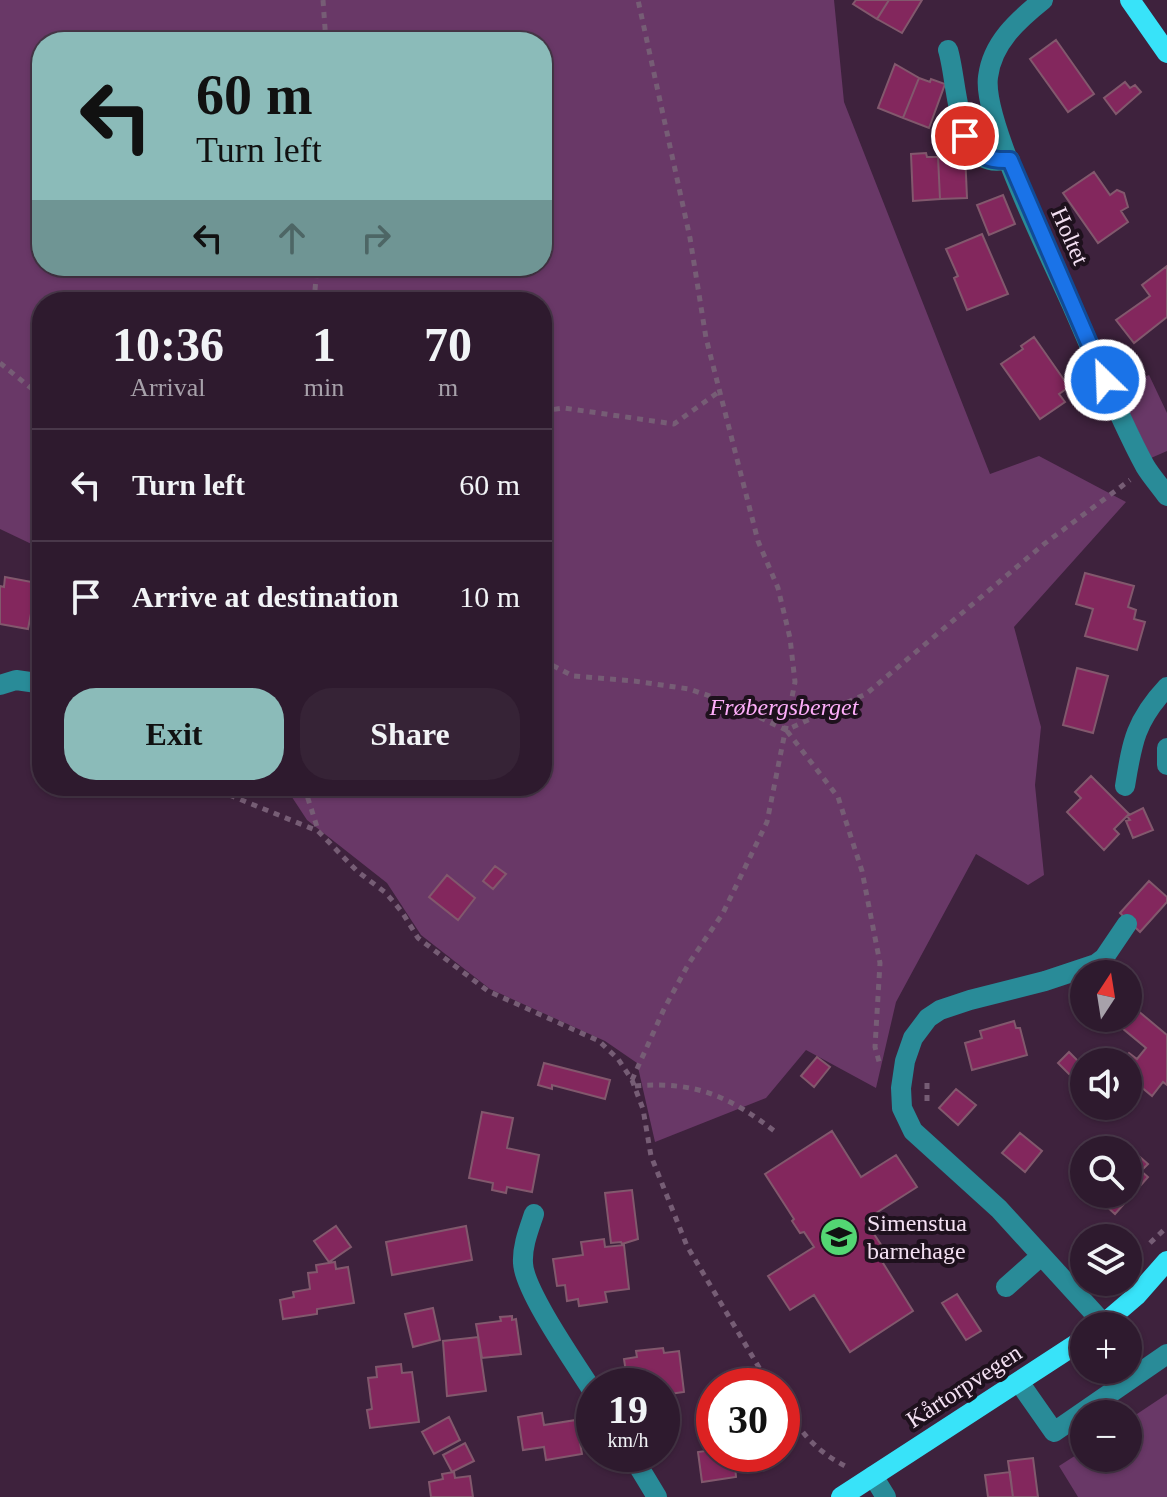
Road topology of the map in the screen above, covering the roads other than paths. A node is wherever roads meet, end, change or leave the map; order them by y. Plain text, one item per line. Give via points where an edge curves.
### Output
1 (1043, 0) edge
2 (1130, 0) edge
3 (948, 50) dead end
4 (1167, 53) edge
5 (1010, 160) junction
6 (1167, 496) edge
7 (32, 682) edge
8 (0, 685) edge
9 (1167, 687) edge
10 (1167, 748) edge
11 (1167, 765) edge
12 (1125, 786) dead end
13 (1127, 924) dead end
14 (534, 1214) dead end
15 (1041, 1256) junction
16 (1167, 1261) edge
17 (1006, 1287) dead end
18 (1091, 1312) edge
19 (1117, 1312) edge
20 (1070, 1348) edge
21 (1167, 1354) edge
22 (578, 1368) edge
23 (1019, 1382) junction
24 (642, 1472) edge
25 (873, 1476) junction
26 (657, 1497) edge
27 (841, 1497) edge
28 (886, 1497) edge

1 - 5 street, Holtet via 1019,19 994,52 988,78
2 - 4 main road
3 - 5 street via 965,136 979,155 991,161
5 - 6 street, Holtet via 1146,468
7 - 8 street
9 - 12 street via 1141,719
10 - 11 street
13 - 15 street via 1096,964 940,1010 913,1038 905,1061 902,1108 913,1131 999,1209
14 - 22 street via 524,1250 525,1274
15 - 17 street
15 - 18 street
16 - 19 main road
20 - 23 main road, Kårtorpvegen
21 - 23 street via 1054,1432
23 - 25 main road, Kårtorpvegen
24 - 26 street
25 - 27 main road, Kårtorpvegen
25 - 28 street

